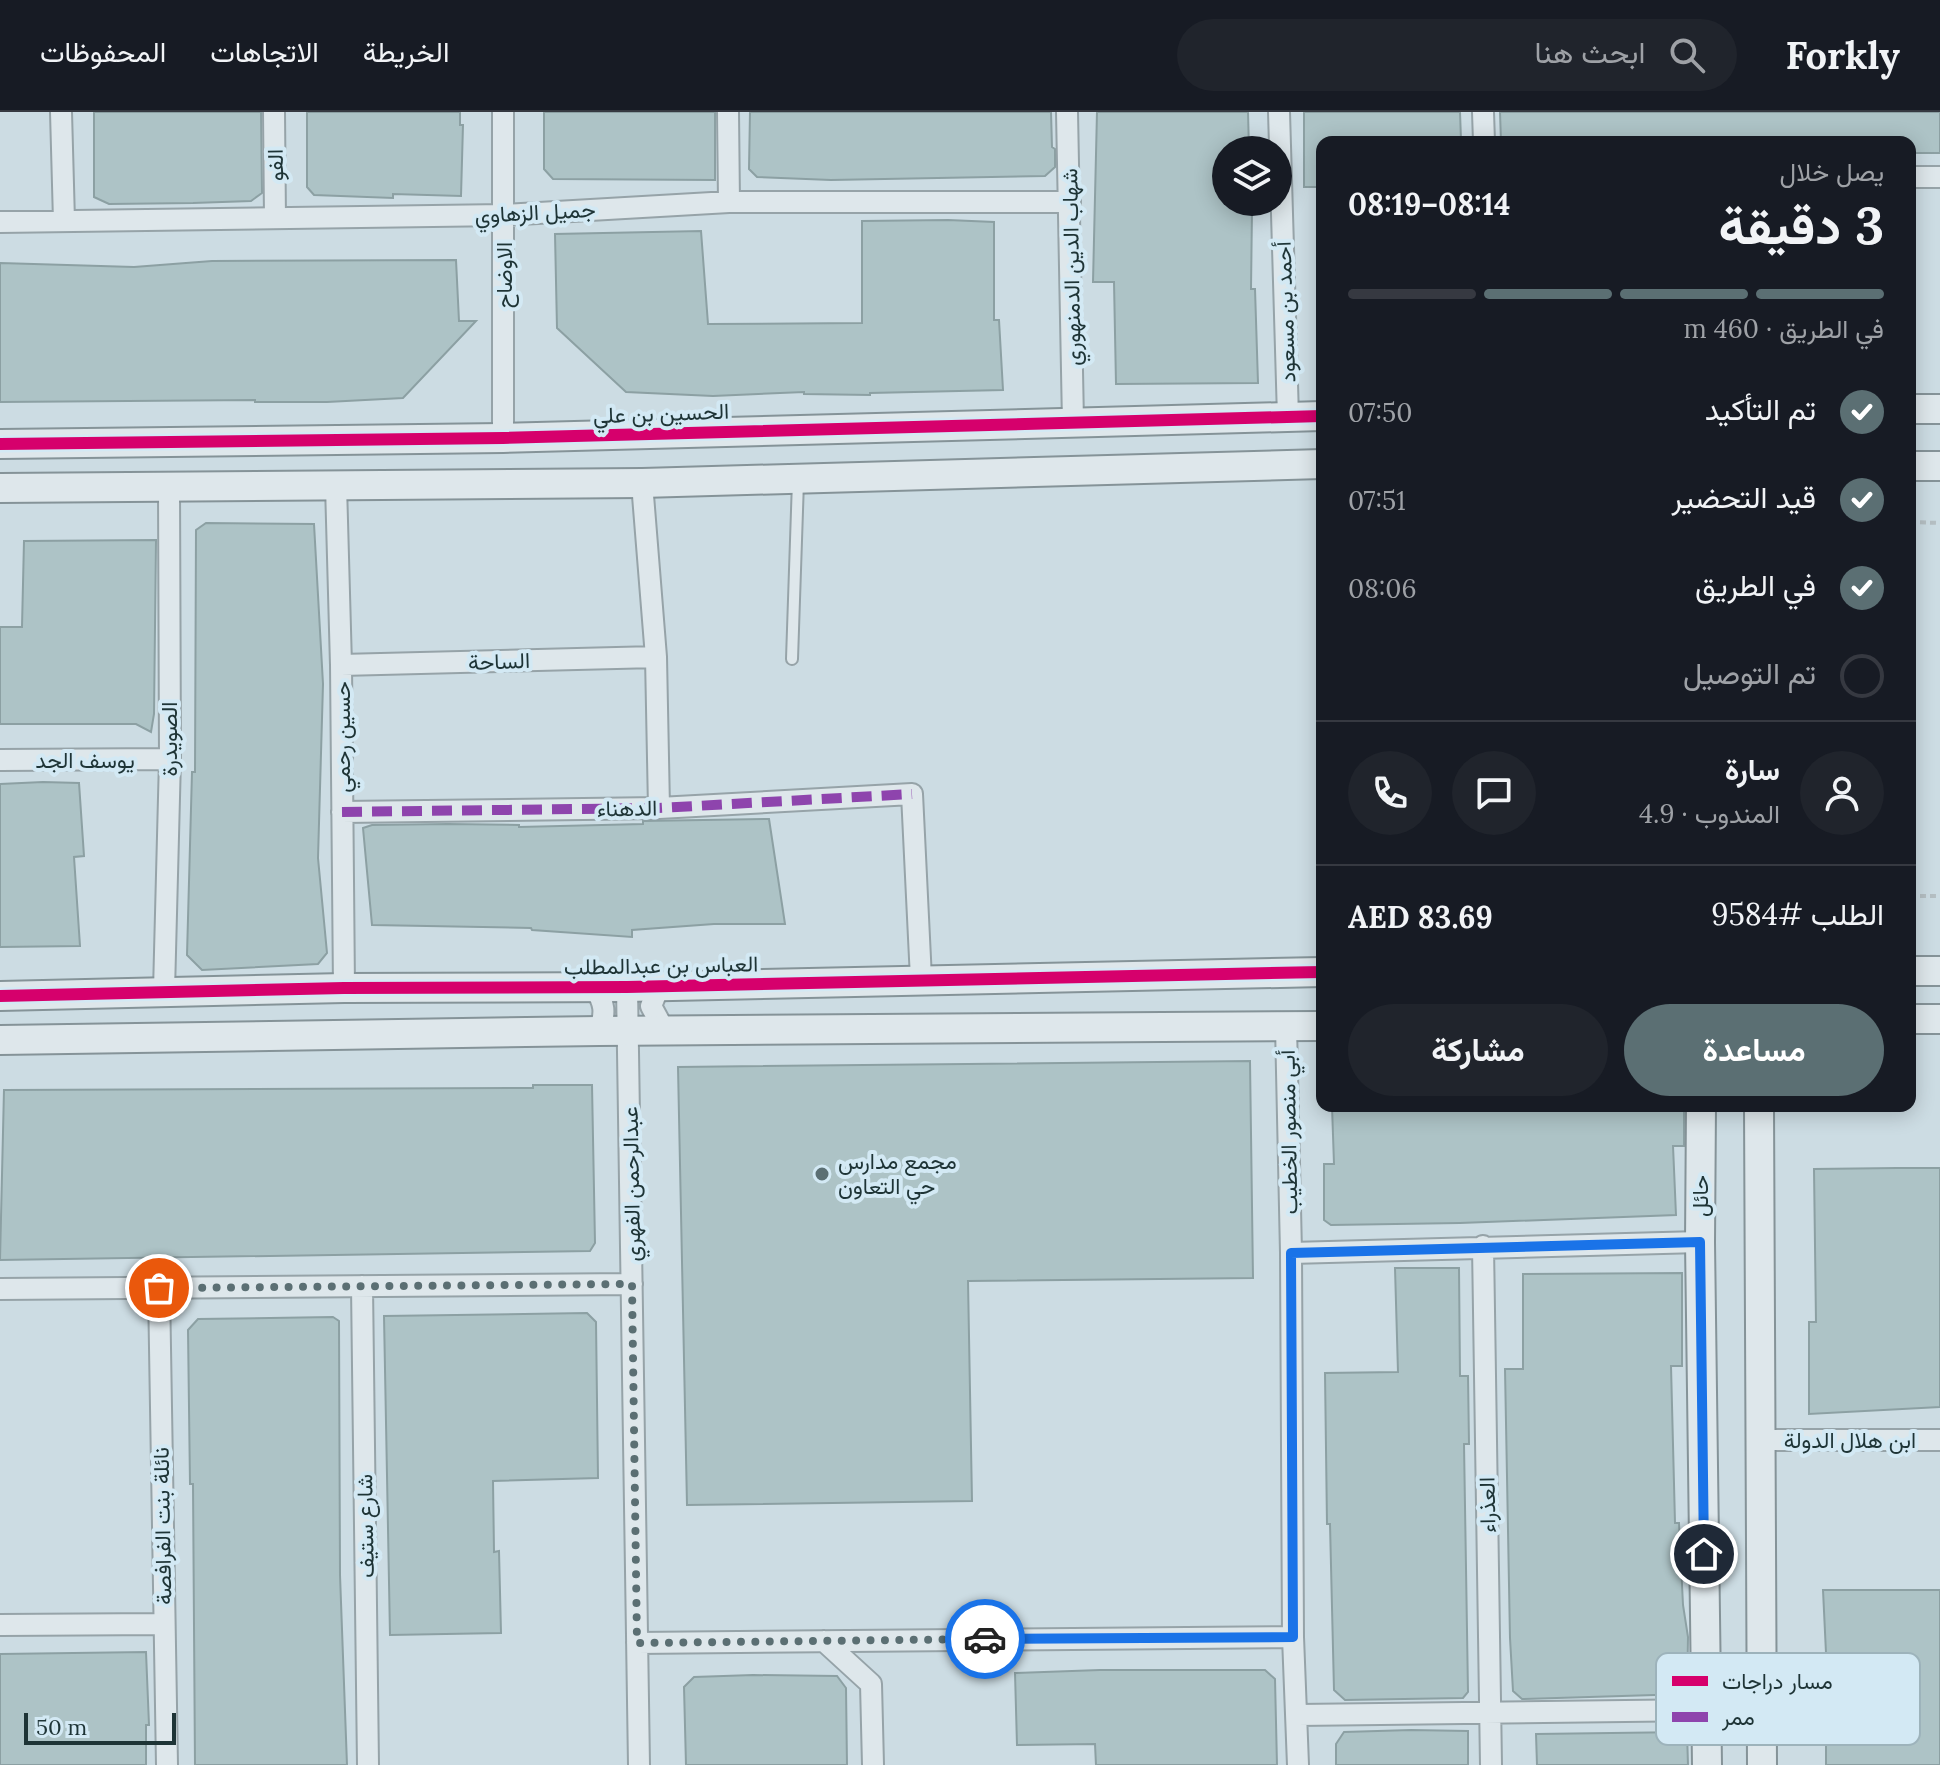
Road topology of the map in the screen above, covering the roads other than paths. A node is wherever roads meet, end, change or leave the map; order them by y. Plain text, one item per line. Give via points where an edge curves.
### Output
1 (61, 112) edge
2 (274, 112) edge
3 (503, 112) edge
4 (728, 112) edge
5 (1067, 112) edge
6 (1279, 112) edge
7 (1483, 112) edge
8 (1484, 136) edge
9 (1916, 177) edge
10 (1940, 177) edge
11 (729, 202) junction
12 (1070, 202) junction
13 (504, 215) junction
14 (275, 218) junction
15 (64, 221) junction
16 (0, 222) edge
17 (1916, 409) edge
18 (1940, 409) edge
19 (1316, 416) edge
20 (1288, 417) junction
21 (1073, 422) junction
22 (503, 438) junction
23 (0, 444) edge
24 (1316, 464) edge
25 (1916, 466) edge
26 (1940, 466) edge
27 (798, 479) junction
28 (642, 483) junction
29 (336, 485) junction
30 (169, 487) junction
31 (0, 488) edge
32 (656, 657) junction
33 (792, 659) dead end
34 (341, 665) junction
35 (170, 759) junction
36 (0, 760) edge
37 (659, 808) junction
38 (342, 812) junction
39 (1916, 971) edge
40 (1940, 971) edge
41 (1316, 972) edge
42 (921, 979) junction
43 (665, 986) junction
44 (594, 987) junction
45 (627, 987) junction
46 (344, 988) junction
47 (164, 991) junction
48 (0, 996) edge
49 (1916, 1019) edge
50 (1940, 1019) edge
51 (1286, 1026) junction
52 (1316, 1026) edge
53 (664, 1030) junction
54 (599, 1031) junction
55 (629, 1031) junction
56 (0, 1040) edge
57 (1701, 1112) edge
58 (1759, 1112) edge
59 (1700, 1242) junction
60 (1483, 1246) junction
61 (1291, 1253) junction
62 (632, 1284) junction
63 (362, 1286) junction
64 (159, 1288) junction
65 (0, 1289) edge
66 (1759, 1440) junction
67 (1940, 1440) edge
68 (163, 1624) junction
69 (0, 1625) edge
70 (1293, 1637) junction
71 (824, 1641) junction
72 (637, 1643) junction
73 (1705, 1653) edge
74 (1761, 1653) edge
75 (1656, 1710) edge
76 (1490, 1711) junction
77 (1298, 1715) junction
78 (1707, 1745) edge
79 (1762, 1745) edge
80 (167, 1765) edge
81 (368, 1765) edge
82 (639, 1765) edge
83 (873, 1765) edge
84 (1298, 1765) edge
85 (1491, 1765) edge
86 (1707, 1765) edge
87 (1762, 1765) edge

1 - 15 street
2 - 14 street, الفو
3 - 13 street, الاوضاح
4 - 11 street
5 - 12 street, شهاب الدين الدمنهوري
6 - 20 street, أحمد بن مسعود
7 - 8 street
9 - 10 street
11 - 12 street, جميل الزهاوي
11 - 13 street, جميل الزهاوي
12 - 21 street, شهاب الدين الدمنهوري
13 - 14 street, جميل الزهاوي
13 - 22 street, الاوضاح
14 - 15 street, جميل الزهاوي
15 - 16 street, جميل الزهاوي
17 - 18 street
19 - 20 street, الحسين بن علي
20 - 21 street, الحسين بن علي
21 - 22 street, الحسين بن علي
22 - 23 street, الحسين بن علي
24 - 27 street
25 - 26 street
27 - 28 street
27 - 33 lane
28 - 29 street
28 - 32 street
29 - 30 street
29 - 34 street, حسين رحمي
30 - 31 street
30 - 35 street, الصويدرة
32 - 34 street, الساحة
32 - 37 street
34 - 38 street, حسين رحمي
35 - 36 street, يوسف الجد
35 - 47 street, الصويدرة
37 - 38 street, الدهناء
37 - 42 street, الدهناء via 912,794
38 - 46 street, حسين رحمي
39 - 40 street
41 - 42 street, العباس بن عبدالمطلب
42 - 43 street, العباس بن عبدالمطلب
43 - 45 street, العباس بن عبدالمطلب
43 - 53 street via 651,1006
44 - 45 street, العباس بن عبدالمطلب
44 - 46 street, العباس بن عبدالمطلب
44 - 54 street via 605,1017
45 - 55 street, عبدالرحمن الفهري
46 - 47 street, العباس بن عبدالمطلب
47 - 48 street, العباس بن عبدالمطلب
49 - 50 street
51 - 52 street
51 - 53 street
51 - 61 street, أبي منصور الخطيب
53 - 55 street
54 - 55 street
54 - 56 street
55 - 62 street, عبدالرحمن الفهري
57 - 59 street, حائل
58 - 66 street
59 - 60 street
59 - 73 street, حائل
60 - 61 street
60 - 76 street, العذراء
61 - 70 street, أبي منصور الخطيب
62 - 63 street
62 - 72 street, عبدالرحمن الفهري
63 - 64 street
63 - 81 street, شارع ستيف
64 - 65 street
64 - 68 street, نائلة بنت الفرافصة
66 - 67 street, ابن هلال الدولة
66 - 74 street
68 - 69 street
68 - 80 street, نائلة بنت الفرافصة
70 - 71 street
70 - 77 street, أبي منصور الخطيب
71 - 72 street
71 - 83 street via 871,1684
72 - 82 street, عبدالرحمن الفهري
75 - 76 street
76 - 77 street
76 - 85 street, العذراء
77 - 84 street, أبي منصور الخطيب
78 - 86 street, حائل
79 - 87 street

